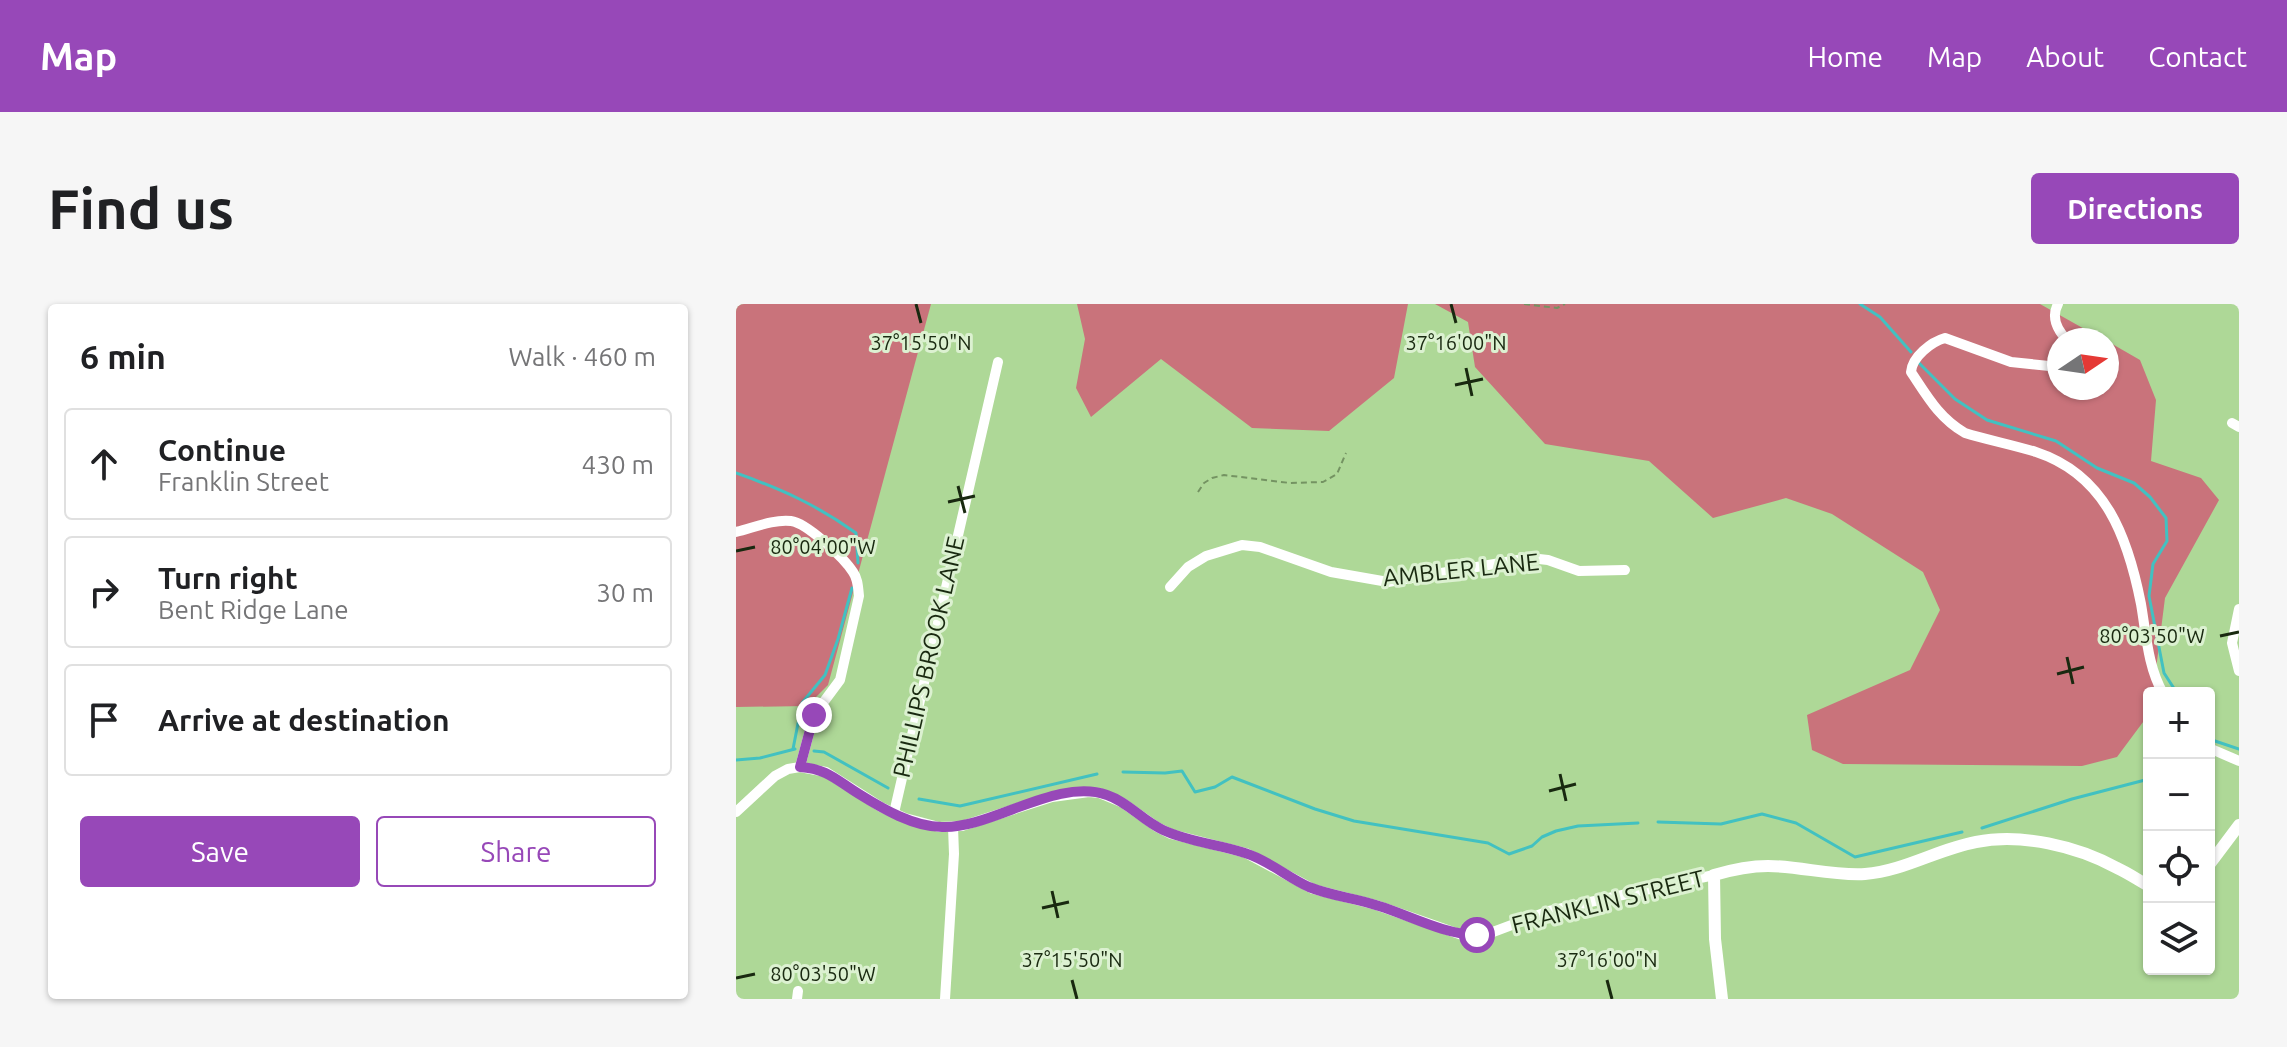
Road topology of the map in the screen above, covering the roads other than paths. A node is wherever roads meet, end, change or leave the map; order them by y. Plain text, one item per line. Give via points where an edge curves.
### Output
1 (2058, 304) edge
2 (2059, 328) edge
3 (998, 362) dead end
4 (2047, 366) edge
5 (736, 532) edge
6 (1625, 570) dead end
7 (1170, 587) dead end
8 (2239, 609) edge
9 (2239, 671) edge
10 (2160, 687) edge
11 (2215, 751) edge
12 (2239, 761) edge
13 (800, 767) junction
14 (736, 812) edge
15 (894, 813) junction
16 (2239, 825) edge
17 (953, 827) junction
18 (2215, 857) edge
19 (1714, 875) junction
20 (2143, 883) edge
21 (945, 999) edge
22 (1722, 999) edge

1 - 2 street via 2054,313
3 - 15 street, PHILLIPS BROOK LANE
4 - 10 street via 2011,362 1945,338 1913,361 1911,372 1952,426 2052,459 2096,490 2137,583
5 - 13 street via 777,522 798,523 856,578 859,596 840,680 814,715
6 - 7 street, AMBLER LANE via 1579,571 1530,558 1388,582 1331,572 1242,545 1206,556
8 - 9 street via 2232,643
11 - 12 street
13 - 14 street via 775,776
13 - 15 street, FRANKLIN STREET via 826,772
15 - 17 street, FRANKLIN STREET via 934,827
16 - 18 street
17 - 19 street, FRANKLIN STREET via 1052,797 1099,793 1171,834 1246,853 1313,889 1462,935 1493,932 1549,911
17 - 21 street
19 - 20 street, FRANKLIN STREET via 1770,866 1866,874 1976,842 2014,839 2095,857
19 - 22 street

